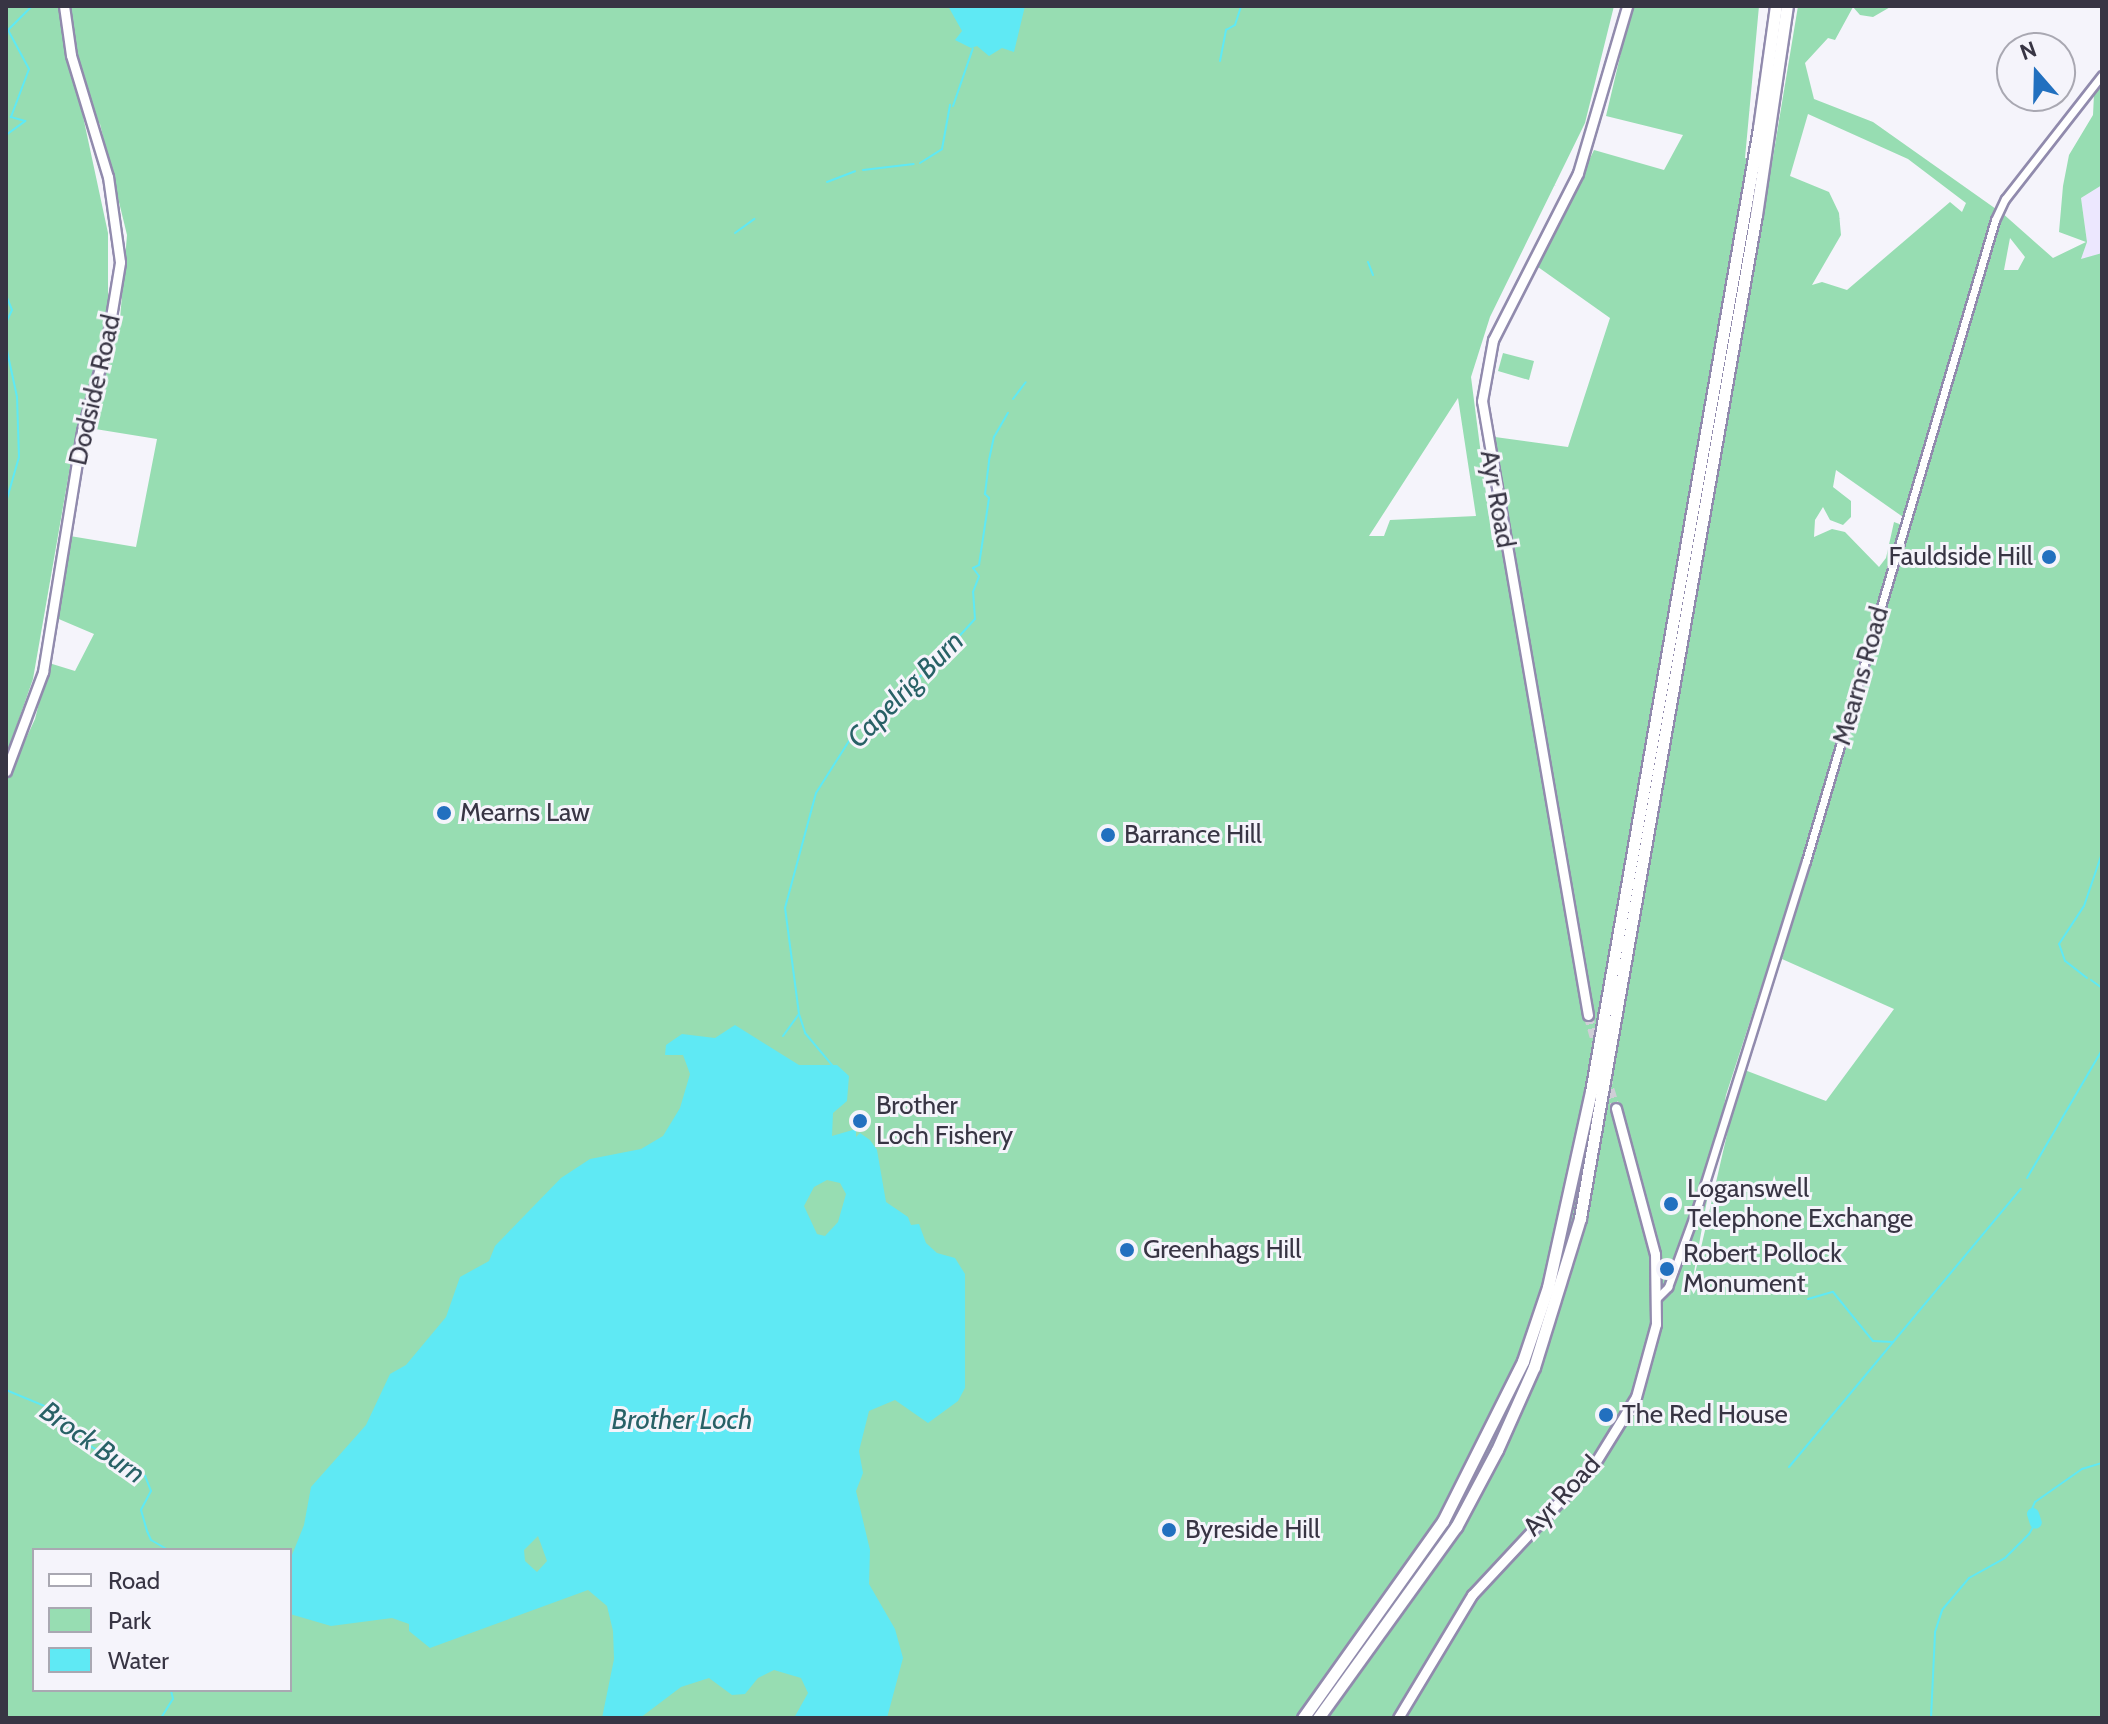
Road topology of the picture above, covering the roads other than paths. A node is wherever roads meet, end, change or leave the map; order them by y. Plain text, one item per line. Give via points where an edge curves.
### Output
1 (64, 6) edge
2 (1627, 6) edge
3 (1773, 6) edge
4 (1787, 6) edge
5 (1794, 6) edge
6 (2102, 75) edge
7 (1766, 160) junction
8 (6, 771) edge
9 (1588, 1015) tunnel mouth
10 (1616, 1108) tunnel mouth
11 (1657, 1298) junction
12 (1303, 1718) edge
13 (1318, 1718) edge
14 (1398, 1718) edge

1 - 8 main road, Dodside Road via 71,55 108,177 120,262 109,333 82,431 43,672
2 - 9 main road, Ayr Road via 1578,173 1493,340 1482,401
3 - 12 highway via 1766,79 1591,1092 1548,1287 1517,1376 1443,1521
4 - 7 highway
5 - 7 highway
6 - 11 street, Mearns Road via 2005,199 1995,220 1802,876 1699,1202 1668,1287
7 - 13 highway via 1580,1218 1559,1292 1534,1367 1456,1527
10 - 11 main road, Ayr Road via 1649,1224
11 - 14 main road, Ayr Road via 1649,1359 1616,1434 1472,1595

